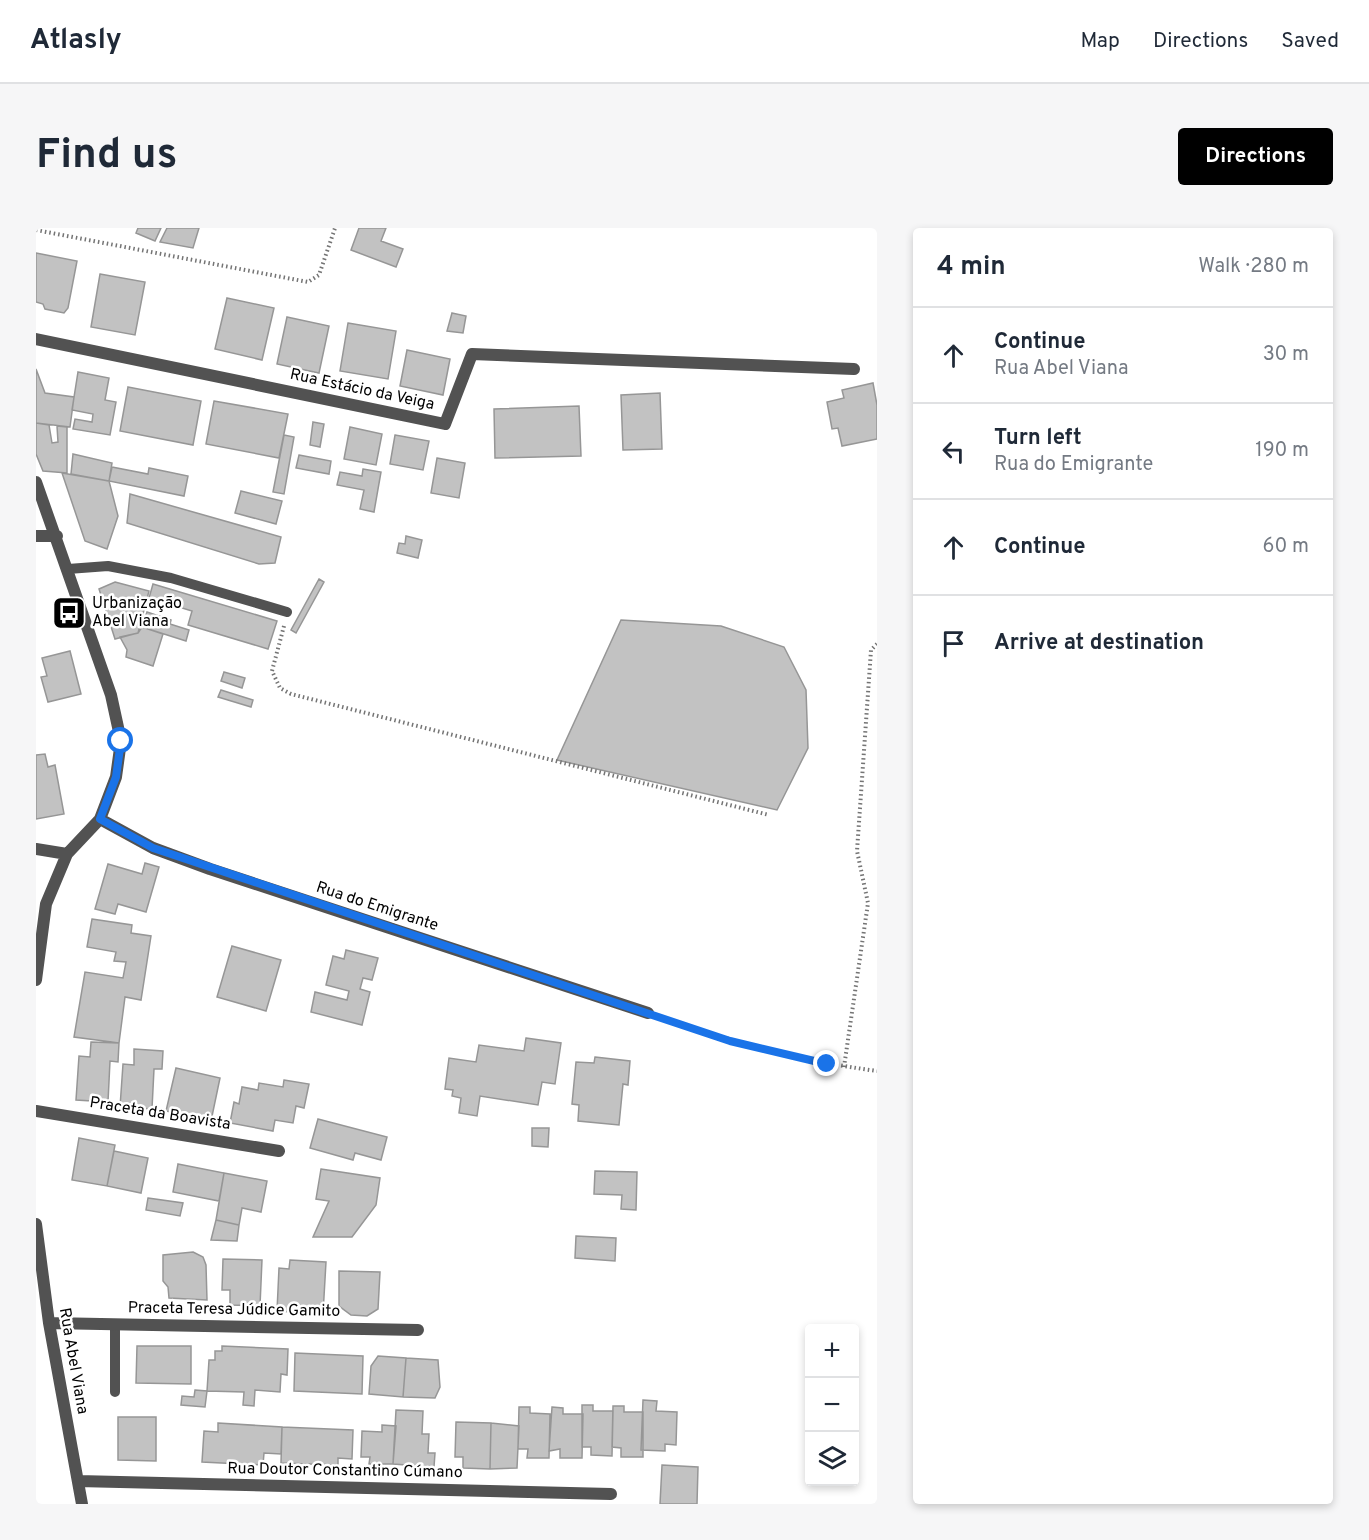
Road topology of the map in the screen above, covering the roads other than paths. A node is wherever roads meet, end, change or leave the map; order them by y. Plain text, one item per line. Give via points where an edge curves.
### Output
1 (36, 339) edge
2 (854, 369) dead end
3 (36, 482) edge
4 (36, 536) edge
5 (57, 536) junction
6 (68, 568) junction
7 (287, 612) road end
8 (100, 819) junction
9 (36, 849) edge
10 (67, 854) junction
11 (36, 980) edge
12 (648, 1013) road end
13 (36, 1111) edge
14 (279, 1150) dead end
15 (36, 1224) edge
16 (48, 1323) junction
17 (115, 1324) junction
18 (418, 1330) dead end
19 (115, 1392) dead end
20 (78, 1481) junction
21 (611, 1494) dead end
22 (82, 1504) edge

1 - 2 street, Rua Estácio da Veiga via 445,424 472,354
3 - 5 street
4 - 5 street
5 - 6 street
6 - 7 lane via 108,566 171,578
6 - 8 street via 111,695 121,741 116,777
8 - 10 street
8 - 12 street, Rua do Emigrante via 153,848 210,869
9 - 10 street
10 - 11 street via 46,904
13 - 14 street, Praceta da Boavista
15 - 16 street, Rua Abel Viana
16 - 17 street, Praceta Teresa Júdice Gamito
16 - 20 street, Rua Abel Viana
17 - 18 street, Praceta Teresa Júdice Gamito
17 - 19 lane
20 - 21 street, Rua Doutor Constantino Cúmano
20 - 22 street, Rua Abel Viana

